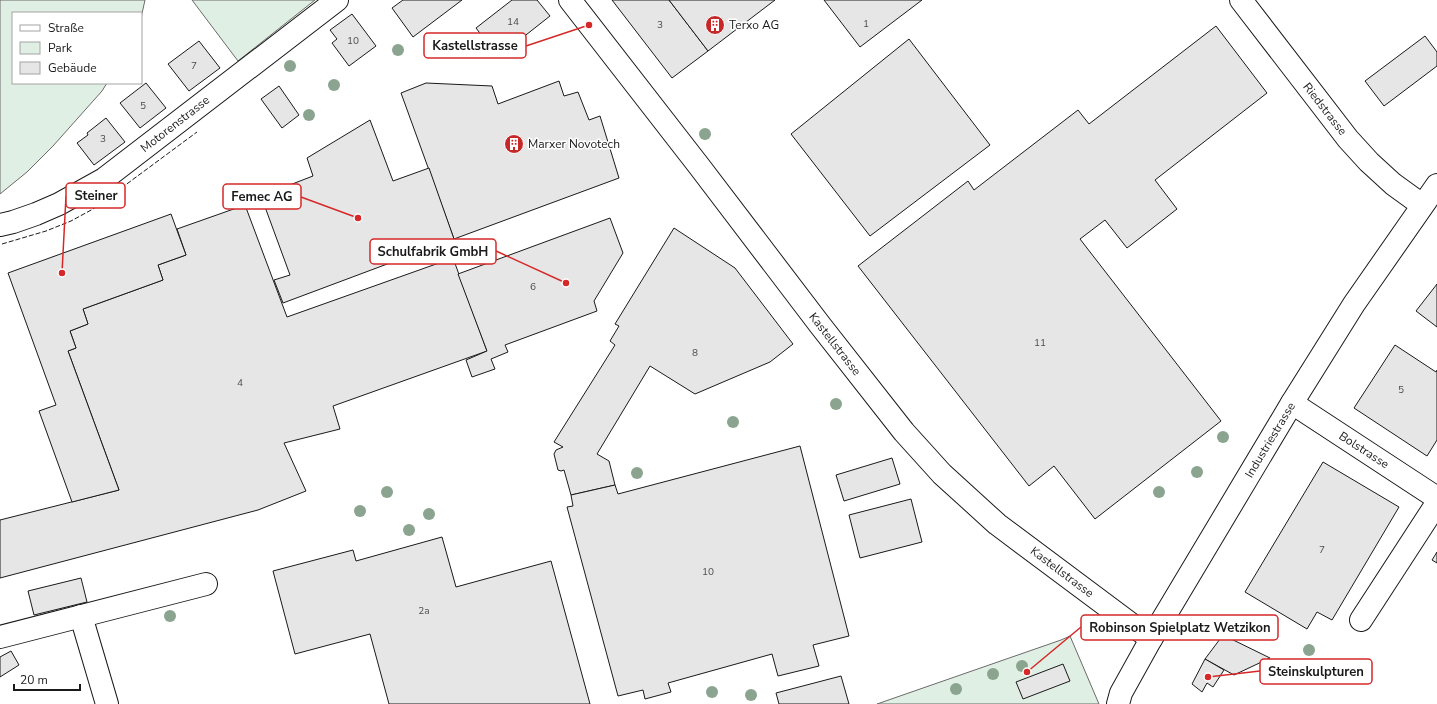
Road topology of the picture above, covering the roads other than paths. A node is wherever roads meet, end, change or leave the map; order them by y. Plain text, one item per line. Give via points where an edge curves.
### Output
1 (337, 0) edge
2 (570, 0) edge
3 (1241, 0) edge
4 (1437, 185) edge
5 (1422, 205) junction
6 (0, 225) edge
7 (1292, 403) junction
8 (1437, 498) edge
9 (1437, 503) edge
10 (206, 584) dead end
11 (81, 616) junction
12 (1361, 620) dead end
13 (0, 637) edge
14 (1151, 639) junction
15 (107, 704) edge
16 (1118, 704) edge

1 - 6 street, Motorenstrasse via 104,179 59,204
2 - 14 street, Kastellstrasse via 824,331 904,432 942,474 997,524
3 - 5 street, Riedstrasse via 1368,162
4 - 5 street, Industriestrasse
5 - 7 street, Industriestrasse via 1354,304
7 - 8 street, Bolstrasse
7 - 14 street, Industriestrasse
9 - 12 street
10 - 11 street
11 - 13 street
11 - 15 street
14 - 16 street, Industriestrasse via 1121,692

